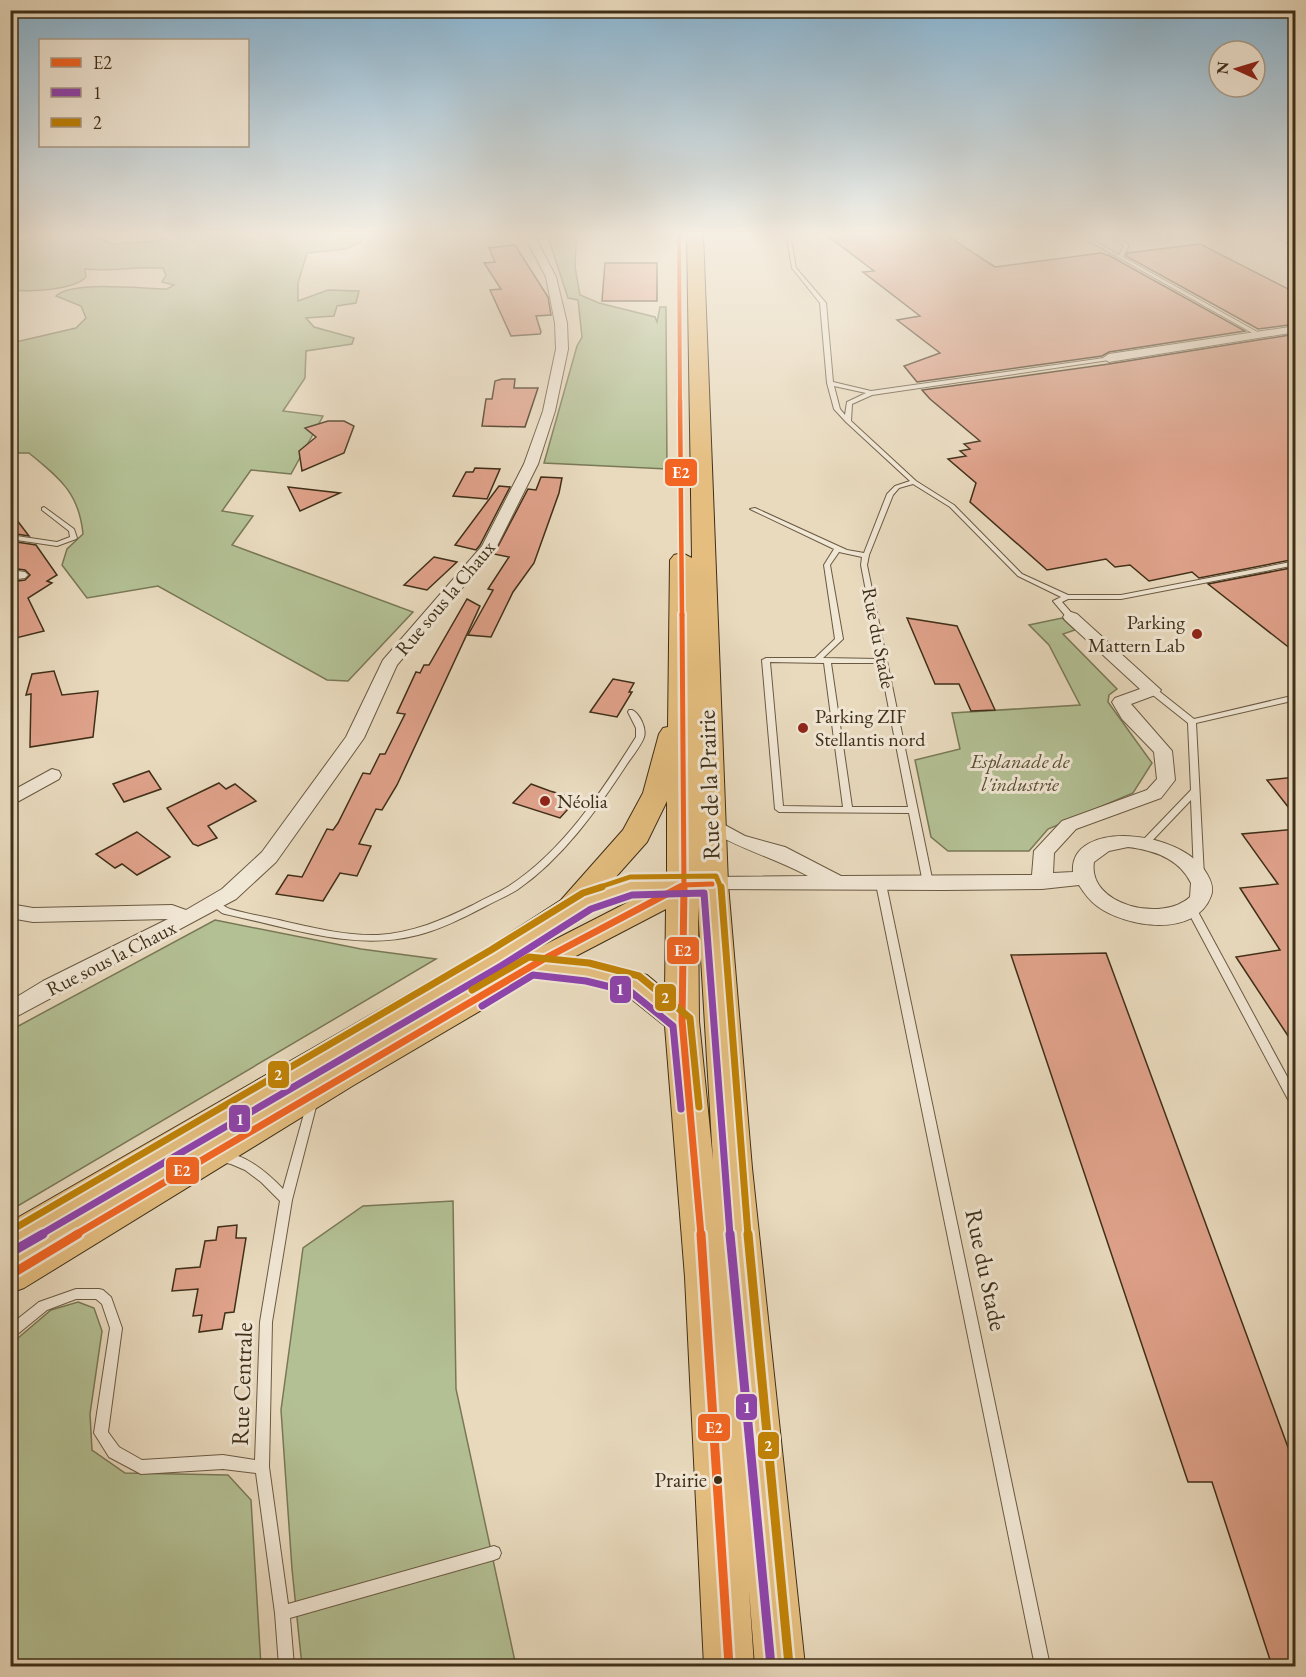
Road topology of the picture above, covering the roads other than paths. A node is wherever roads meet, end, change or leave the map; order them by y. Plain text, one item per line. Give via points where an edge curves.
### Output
1 (558, 311) edge
2 (682, 311) edge
3 (694, 311) edge
4 (824, 311) edge
5 (1217, 311) edge
6 (1296, 329) edge
7 (1258, 334) junction
8 (1109, 358) joint
9 (830, 383) junction
10 (871, 393) junction
11 (848, 421) junction
12 (914, 482) junction
13 (44, 509) dead end
14 (753, 509) dead end
15 (10, 537) edge
16 (838, 548) junction
17 (866, 555) junction
18 (1296, 563) edge
19 (692, 582) junction
20 (1067, 597) junction
21 (1071, 617) joint
22 (817, 660) junction
23 (827, 660) junction
24 (883, 661) junction
25 (1152, 690) junction
26 (1296, 697) edge
27 (683, 699) junction
28 (632, 712) dead end
29 (1192, 722) junction
30 (52, 775) dead end
31 (1194, 792) junction
32 (10, 800) edge
33 (848, 809) junction
34 (913, 810) junction
35 (711, 823) junction
36 (1146, 842) junction
37 (1199, 876) junction
38 (1084, 878) junction
39 (836, 882) junction
40 (1042, 882) junction
41 (928, 883) junction
42 (697, 884) junction
43 (882, 884) junction
44 (214, 903) junction
45 (1191, 908) junction
46 (10, 911) edge
47 (567, 911) junction
48 (188, 918) junction
49 (531, 966) junction
50 (10, 1012) edge
51 (682, 1022) junction
52 (317, 1091) junction
53 (1296, 1104) edge
54 (204, 1157) junction
55 (286, 1200) junction
56 (10, 1242) edge
57 (10, 1275) edge
58 (10, 1333) edge
59 (262, 1467) junction
60 (494, 1553) dead end
61 (282, 1613) junction
62 (286, 1666) edge
63 (729, 1666) edge
64 (780, 1666) edge
65 (1043, 1666) edge

1 - 44 street, Rue sous la Chaux via 562,349 549,411 531,464 500,530 476,564 396,655 355,738 269,857
2 - 19 main road
3 - 19 main road
4 - 9 lane
5 - 7 lane
6 - 7 street
7 - 8 street
8 - 10 lane
9 - 10 lane
9 - 11 lane via 837,410
10 - 11 lane via 849,403
11 - 12 lane
12 - 17 lane, Rue du Stade via 897,487 890,494
12 - 20 lane via 952,506 1020,575
13 - 15 lane via 72,530 74,537 57,544
14 - 16 lane
16 - 17 lane
16 - 22 lane via 827,565 839,639
17 - 24 lane, Rue du Stade via 864,565
18 - 20 lane via 1121,597
19 - 27 main road, Rue de la Prairie
19 - 35 main road, Rue de la Prairie
20 - 21 lane via 1057,601
21 - 25 street
22 - 23 lane
22 - 33 lane via 766,660 779,809
23 - 24 lane
23 - 33 lane
24 - 34 lane, Rue du Stade
25 - 29 lane
25 - 40 street via 1120,702 1163,751 1166,780 1154,795 1070,825 1044,851
26 - 29 lane
27 - 42 main road, Rue de la Prairie
27 - 47 main road via 657,793 636,835
28 - 44 lane via 640,737 609,788 576,830 514,886 452,921 428,930 378,938 351,936 225,910
29 - 31 lane
30 - 32 street
31 - 36 lane
31 - 37 lane
33 - 34 lane
34 - 41 lane, Rue du Stade
35 - 39 street via 738,840 778,852
35 - 42 main road, Rue de la Prairie
36 - 37 street via 1179,856
36 - 38 street via 1128,840 1097,847 1083,866
37 - 45 street via 1200,899
38 - 40 street
38 - 45 street via 1104,901 1140,916 1178,915
39 - 42 street
39 - 43 street
40 - 41 street
41 - 43 street
42 - 47 main road via 620,888
42 - 49 main road
42 - 51 main road, Rue de la Prairie
42 - 64 main road, Rue de la Prairie via 733,1168
43 - 65 lane, Rue du Stade
44 - 48 street, Rue sous la Chaux
45 - 53 lane
46 - 48 street via 33,915 171,912
47 - 56 main road via 496,958
48 - 50 street, Rue sous la Chaux
49 - 51 main road via 588,972 635,984
49 - 52 main road
51 - 63 main road, Rue de la Prairie via 705,1277
52 - 54 main road
52 - 55 lane, Rue Centrale via 307,1114
54 - 55 lane via 232,1159 267,1179
54 - 57 main road
55 - 59 lane, Rue Centrale via 266,1322
58 - 59 lane via 43,1306 76,1294 99,1294 108,1301 116,1328 101,1433 114,1452 141,1467 222,1462
59 - 61 lane, Rue Centrale
60 - 61 lane
61 - 62 lane, Rue Centrale

